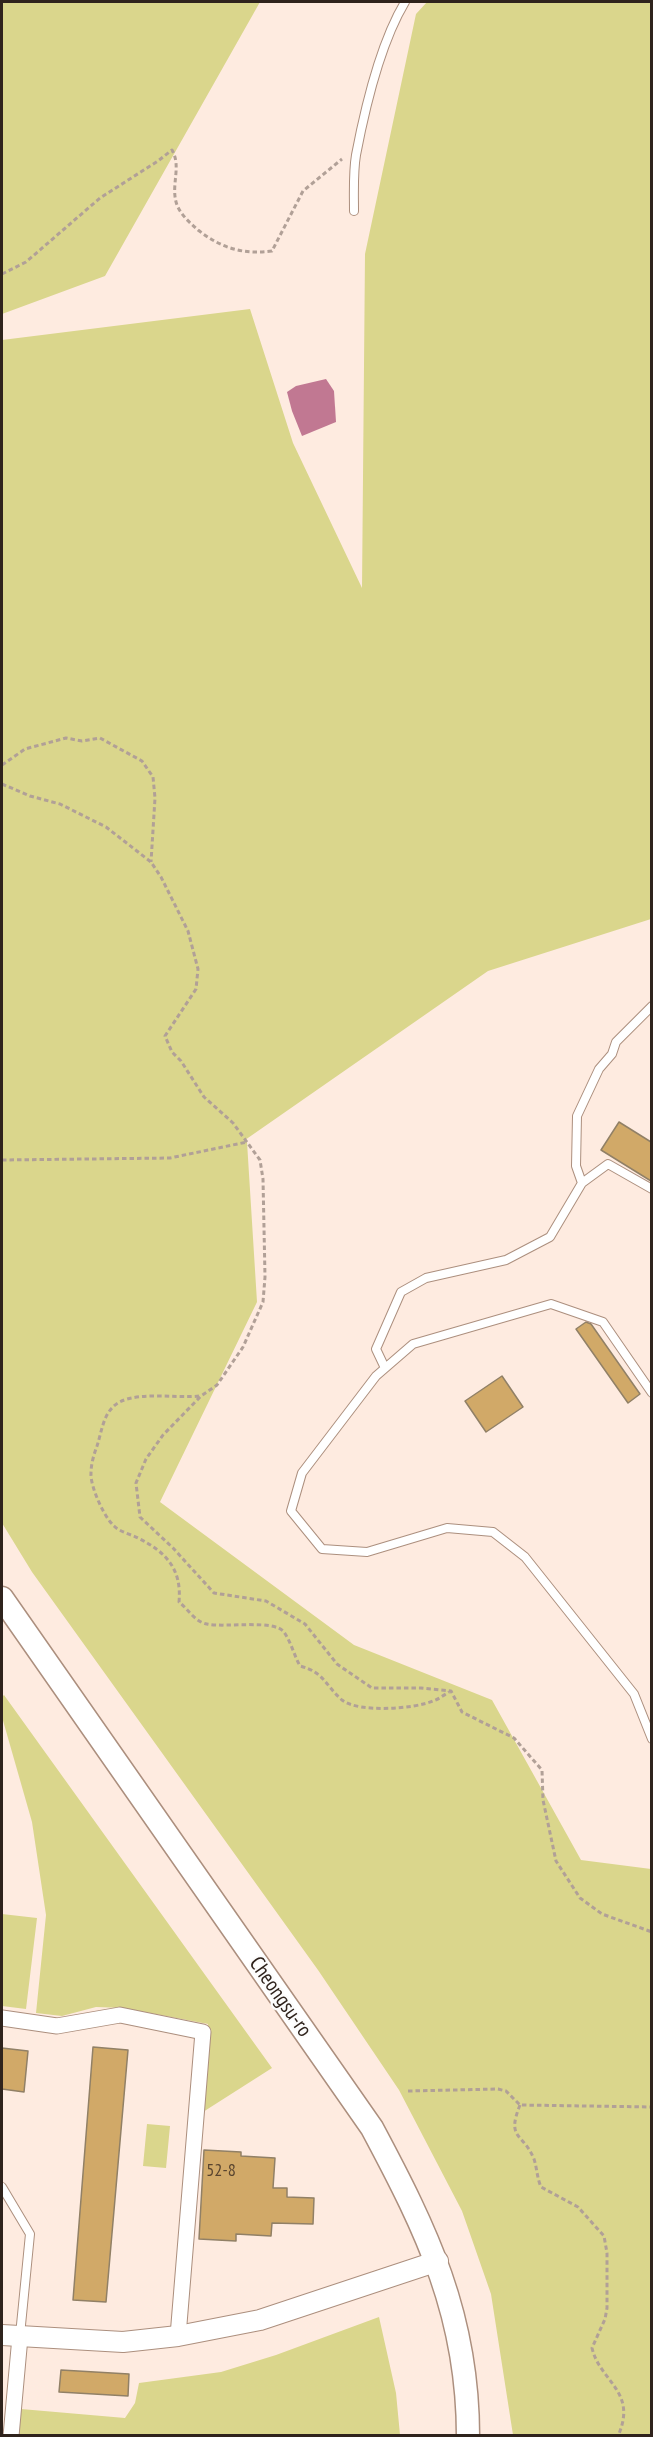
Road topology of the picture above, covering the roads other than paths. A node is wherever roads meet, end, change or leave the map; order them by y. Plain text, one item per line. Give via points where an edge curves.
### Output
1 (405, 2) edge
2 (354, 211) dead end
3 (651, 1006) edge
4 (582, 1183) junction
5 (651, 1188) edge
6 (385, 1368) junction
7 (651, 1393) edge
8 (2, 1598) edge
9 (651, 1739) edge
10 (2, 2018) edge
11 (2, 2187) edge
12 (438, 2261) junction
13 (11, 2336) edge
14 (178, 2336) junction
15 (11, 2436) edge
16 (468, 2436) edge

1 - 2 lane via 380,59 355,157
3 - 4 lane via 616,1042 577,1116 576,1166
4 - 5 lane via 608,1164
4 - 6 lane via 550,1237 506,1260 426,1278 400,1292 376,1349
6 - 7 lane via 413,1344 551,1304 603,1322
6 - 9 lane via 302,1473 291,1511 322,1549 367,1552 447,1528 493,1532 525,1557 634,1694
8 - 12 main road, Cheongsu-ro via 372,2128
10 - 14 street via 57,2026 120,2015 203,2032
11 - 13 lane via 30,2234
12 - 14 street via 260,2320
12 - 16 main road, Cheongsu-ro via 462,2356
13 - 14 street via 123,2342
13 - 15 street

